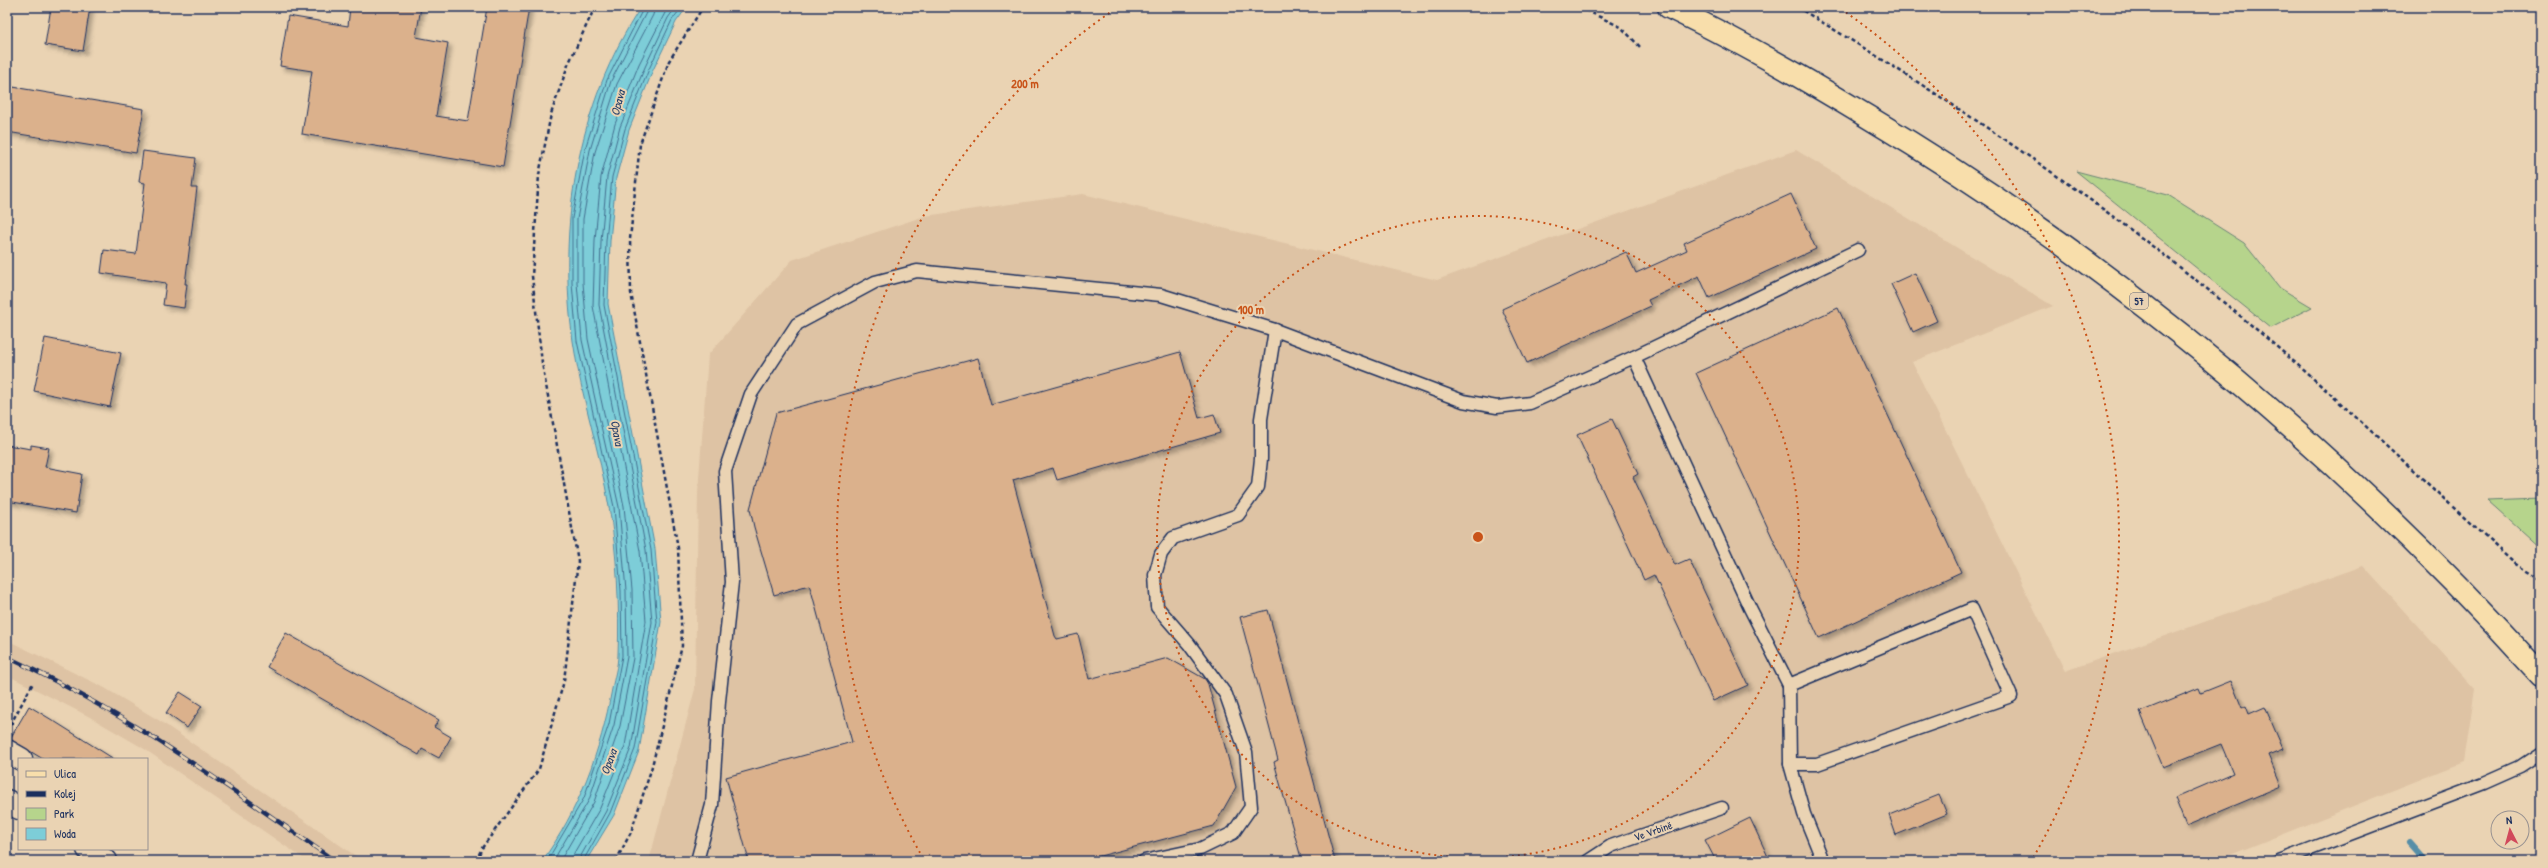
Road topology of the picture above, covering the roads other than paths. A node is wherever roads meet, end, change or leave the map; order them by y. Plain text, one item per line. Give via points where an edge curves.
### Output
1 (1672, 8) edge
2 (1858, 250) dead end
3 (1275, 330) junction
4 (1634, 357) junction
5 (2541, 674) edge
6 (1789, 685) junction
7 (7, 751) edge
8 (2541, 753) edge
9 (18, 758) edge
10 (1790, 764) junction
11 (7, 801) edge
12 (18, 807) edge
13 (1722, 808) dead end
14 (90, 850) edge
15 (106, 861) edge
16 (697, 861) edge
17 (1144, 861) edge
18 (1588, 861) edge
19 (1823, 861) edge
20 (2280, 861) edge

1 - 5 main road, 57 via 1776,64 1912,143 2049,235 2148,308 2288,423 2367,495 2440,566
2 - 4 lane
3 - 4 lane via 1463,401 1497,407 1530,403
3 - 16 lane via 1161,295 917,271 874,282 797,324 751,394 726,471 732,582 719,701 712,805
3 - 17 lane via 1261,419 1258,488 1238,515 1173,538 1161,554 1155,575 1157,607 1189,644 1226,695 1246,752 1251,807 1233,833 1200,849
4 - 6 lane via 1750,608
6 - 10 lane
6 - 10 lane via 1972,609 2011,696 1817,764
7 - 9 street
8 - 20 lane via 2520,767 2484,783
10 - 19 lane via 1804,814
11 - 12 street
13 - 18 lane, Ve Vrbině via 1611,846
14 - 15 street

